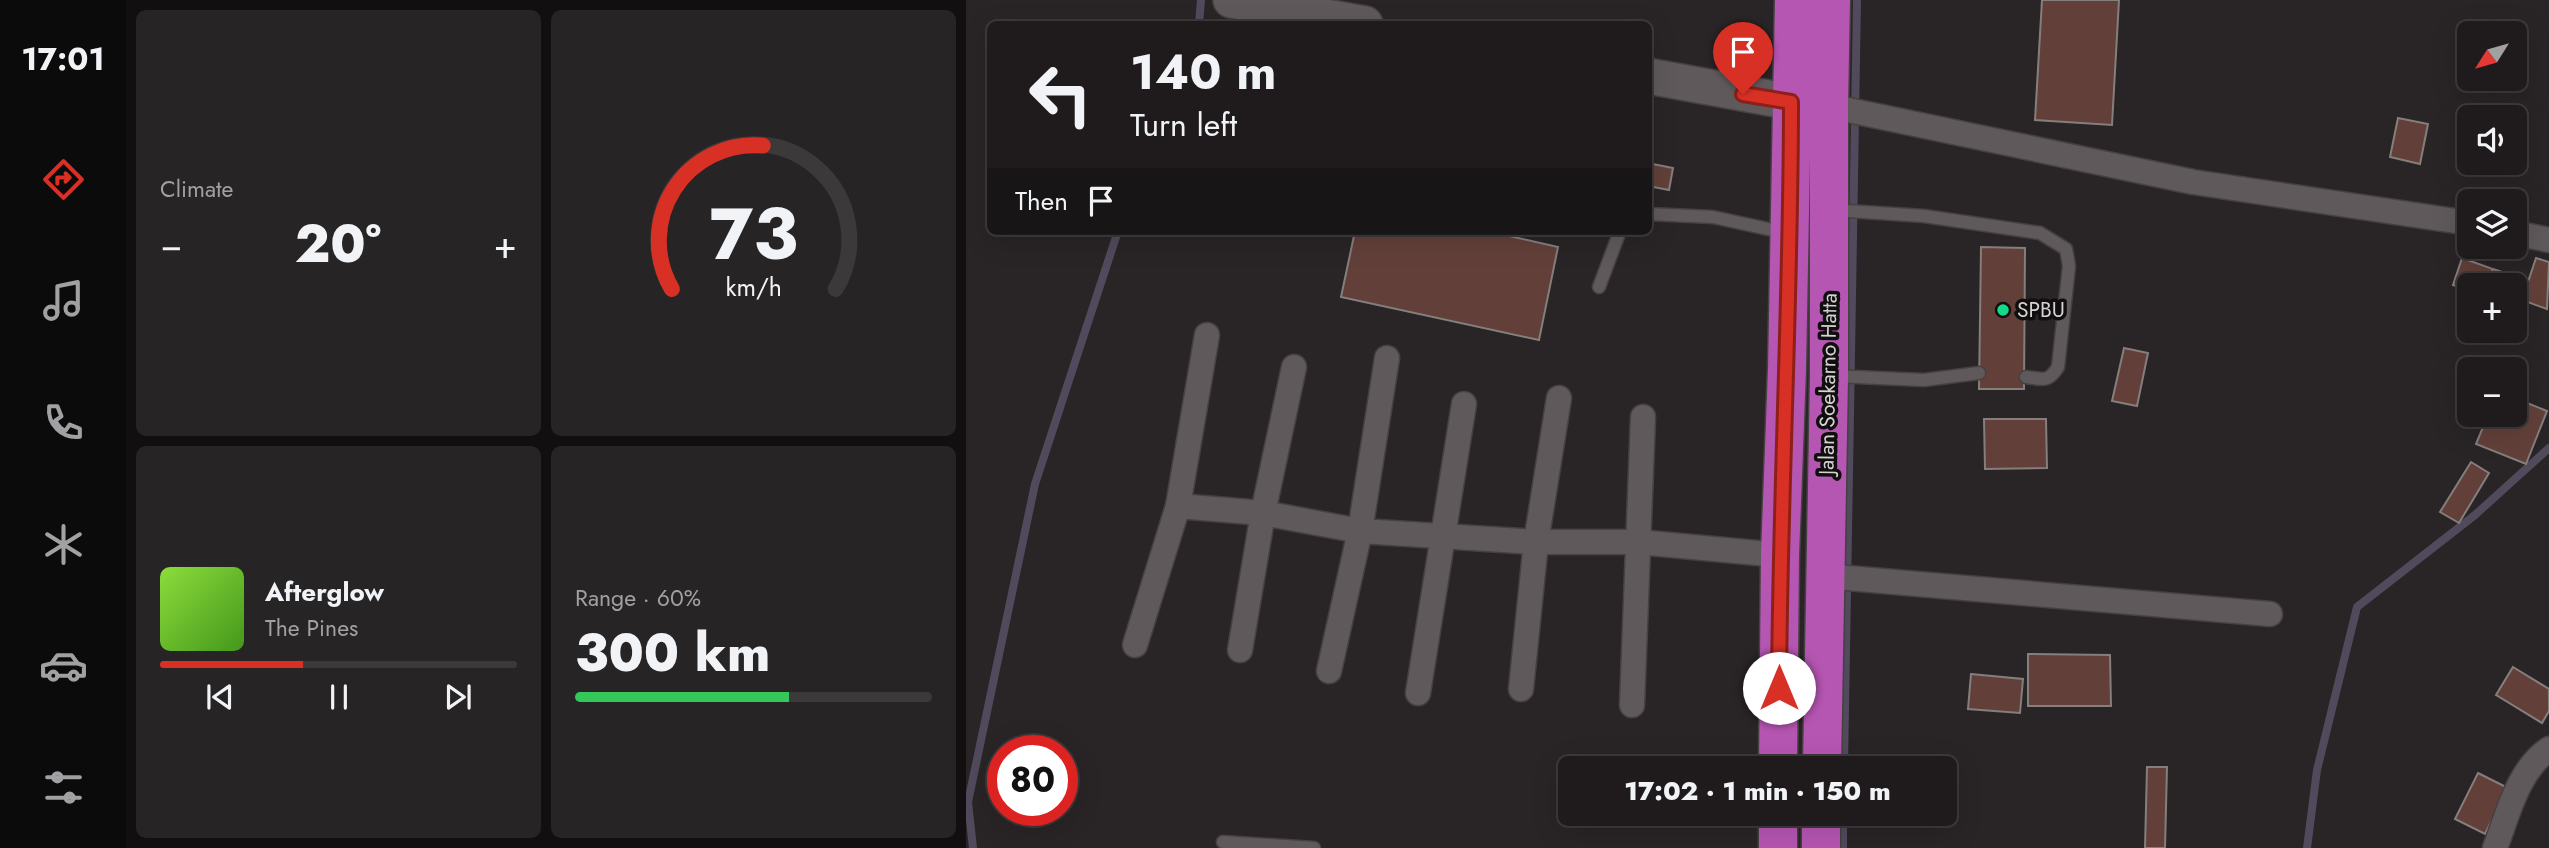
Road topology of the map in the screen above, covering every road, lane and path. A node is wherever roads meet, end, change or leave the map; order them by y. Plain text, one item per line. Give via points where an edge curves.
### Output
1 (1231, 0) edge
2 (1794, 0) edge
3 (1831, 0) edge
4 (1347, 21) edge
5 (1652, 77) edge
6 (1791, 102) junction
7 (1836, 108) junction
8 (1829, 209) junction
9 (1652, 214) edge
10 (2457, 221) edge
11 (1790, 234) junction
12 (1618, 235) edge
13 (2527, 235) edge
14 (2549, 240) edge
15 (1599, 287) dead end
16 (1206, 335) dead end
17 (1387, 358) dead end
18 (1294, 367) dead end
19 (1979, 373) dead end
20 (1829, 376) junction
21 (2025, 377) dead end
22 (1559, 398) dead end
23 (1464, 404) dead end
24 (1643, 417) dead end
25 (1178, 506) junction
26 (1263, 513) junction
27 (1360, 531) junction
28 (1443, 534) junction
29 (1536, 542) junction
30 (1649, 543) junction
31 (1780, 555) junction
32 (1831, 577) junction
33 (2270, 614) dead end
34 (1135, 645) dead end
35 (1240, 650) dead end
36 (1329, 671) dead end
37 (1521, 690) dead end
38 (1418, 693) dead end
39 (1632, 705) dead end
40 (2549, 748) edge
41 (1778, 756) edge
42 (1823, 756) edge
43 (1778, 826) edge
44 (1821, 826) edge
45 (1223, 842) dead end
46 (1314, 848) edge
47 (1778, 848) edge
48 (1821, 848) edge
49 (2496, 848) edge

1 - 4 street
2 - 6 highway, Jalan Soekarno Hatta
3 - 7 highway, Jalan Soekarno Hatta
5 - 6 street
6 - 11 highway, Jalan Soekarno Hatta
7 - 8 highway, Jalan Soekarno Hatta
7 - 10 street via 2193,182
8 - 20 highway, Jalan Soekarno Hatta
8 - 21 lane via 1924,216 2040,233 2066,249 2069,266 2058,367 2046,380
9 - 11 lane via 1713,217
11 - 31 highway, Jalan Soekarno Hatta
12 - 15 lane
13 - 14 street
16 - 25 street
17 - 27 street
18 - 26 street
19 - 20 lane via 1924,380
20 - 32 highway, Jalan Soekarno Hatta
22 - 29 street
23 - 28 street
24 - 30 street
25 - 26 street
25 - 34 street
26 - 27 street
26 - 35 street
27 - 28 street
27 - 36 street
28 - 29 street
28 - 38 street
29 - 30 street
29 - 37 street
30 - 31 street
30 - 39 street
31 - 41 highway, Jalan Soekarno Hatta
32 - 33 street
32 - 42 highway, Jalan Soekarno Hatta
40 - 49 street via 2526,773
43 - 47 highway
44 - 48 highway
45 - 46 lane

